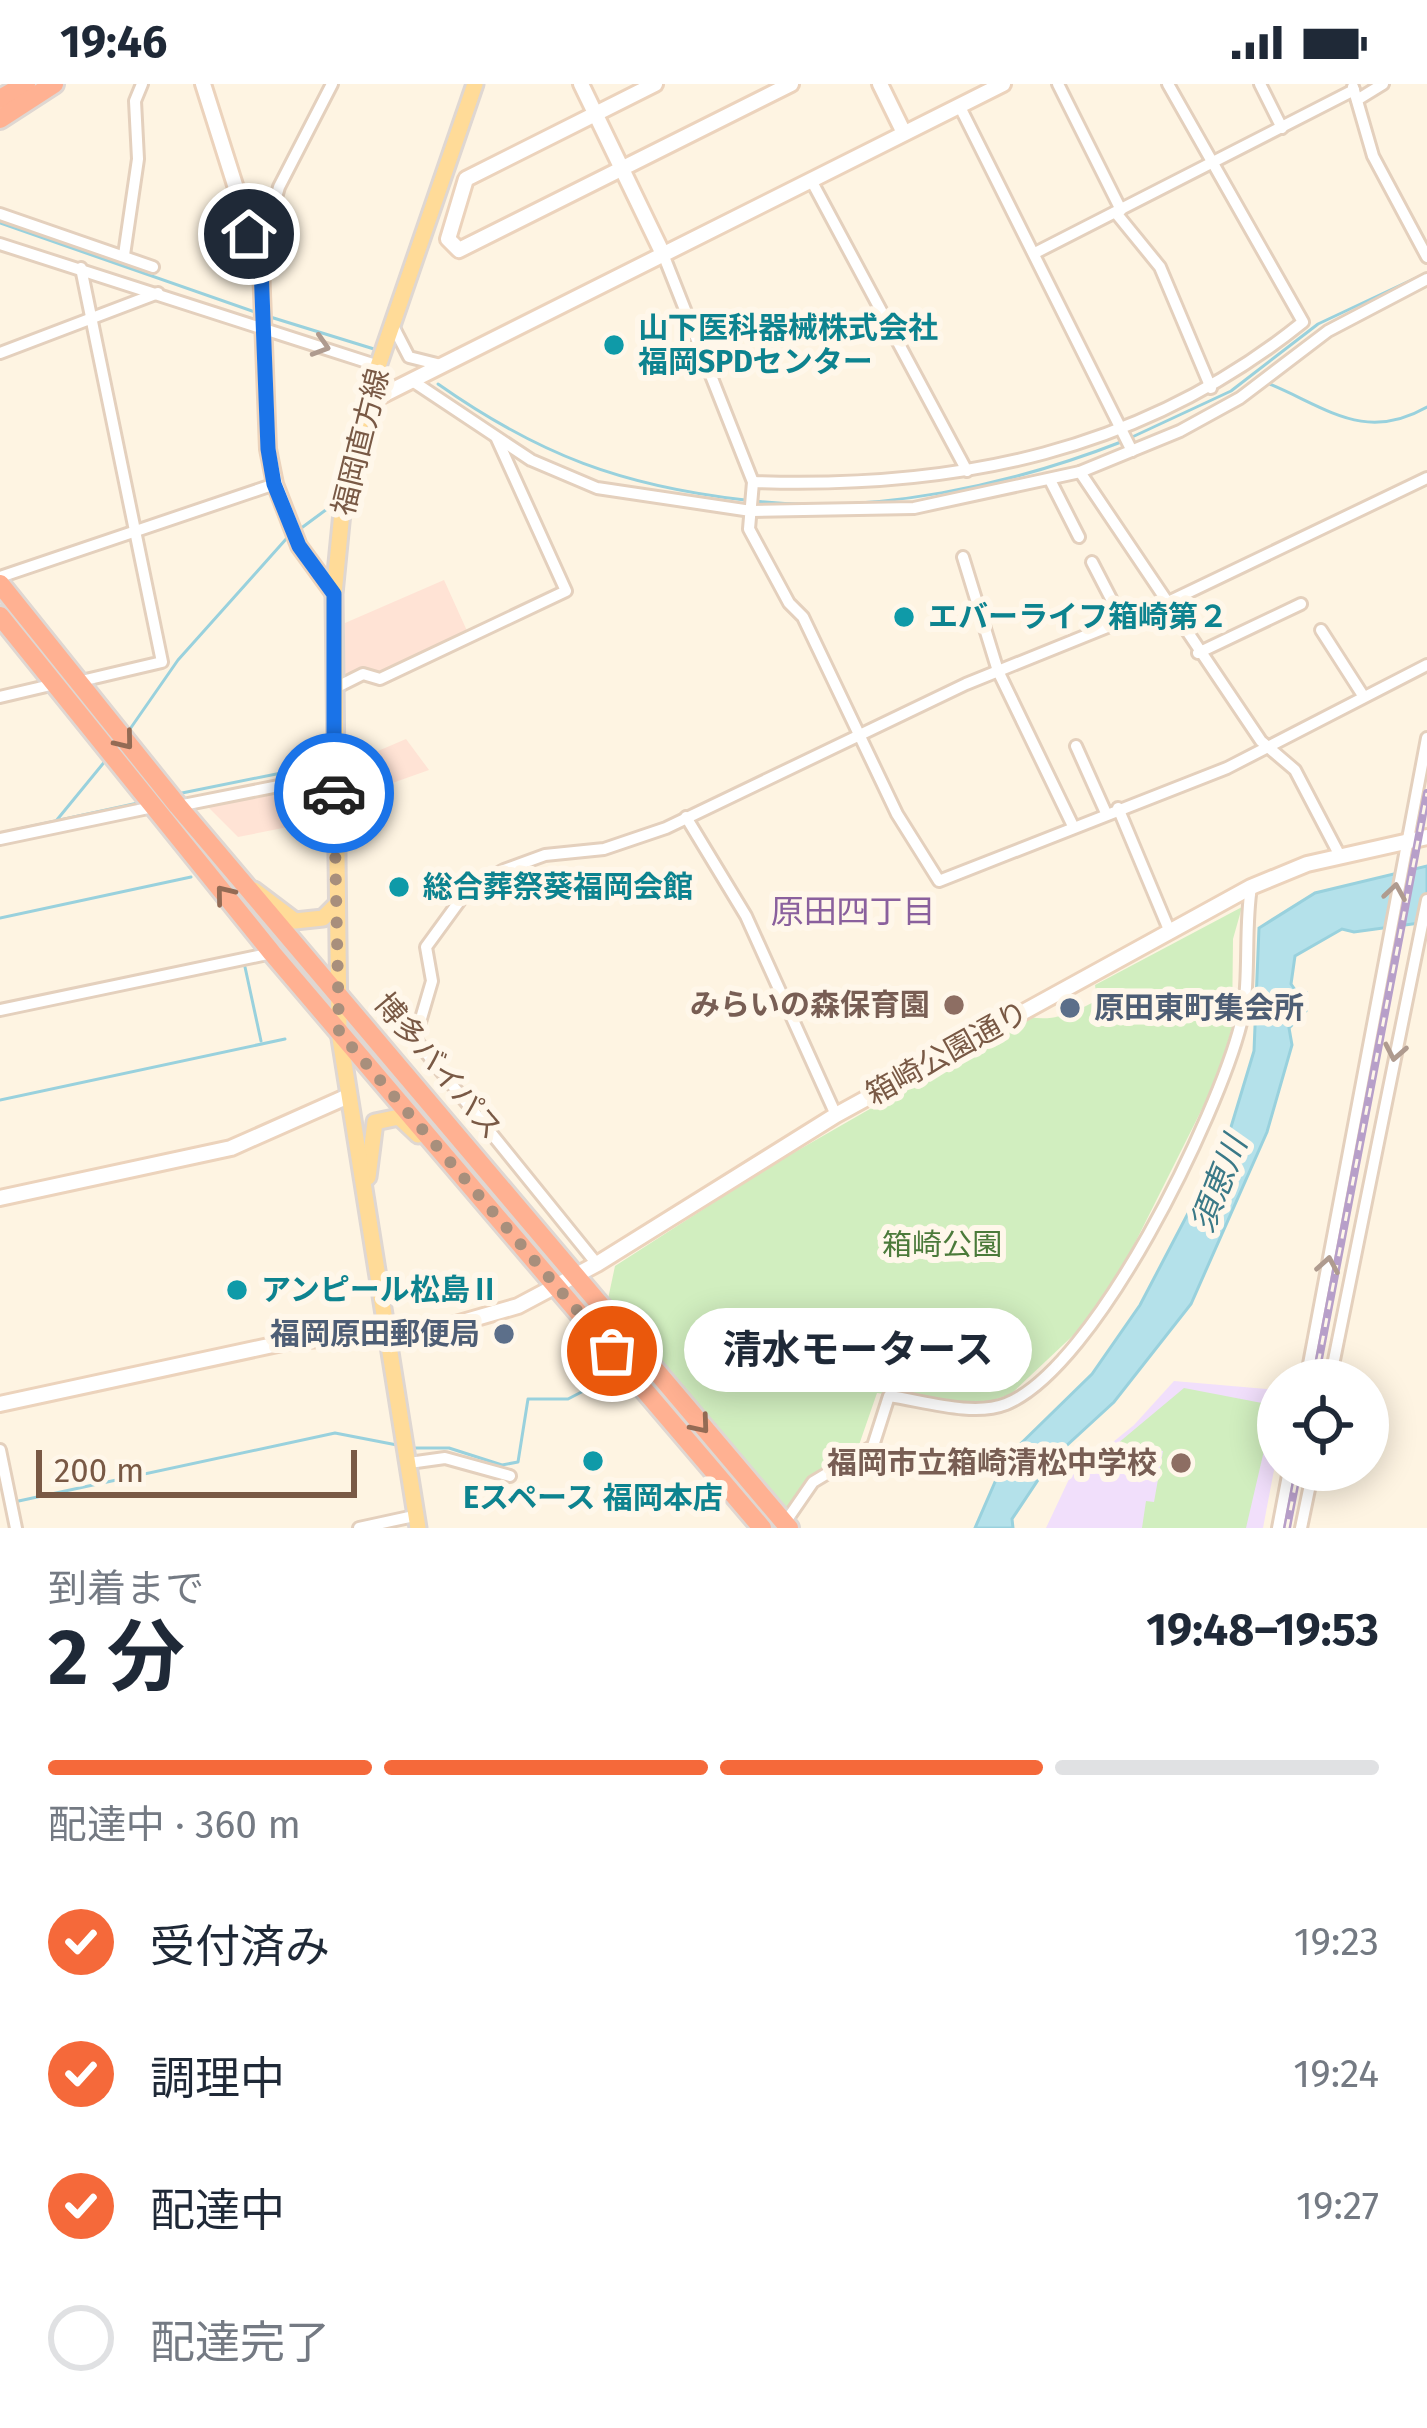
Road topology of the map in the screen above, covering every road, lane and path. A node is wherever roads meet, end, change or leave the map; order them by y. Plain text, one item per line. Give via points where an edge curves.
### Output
1 (26, 84) edge
2 (54, 84) edge
3 (142, 84) edge
4 (203, 84) edge
5 (332, 84) edge
6 (475, 84) edge
7 (581, 84) edge
8 (655, 84) edge
9 (791, 84) edge
10 (880, 84) edge
11 (1004, 84) edge
12 (1058, 84) edge
13 (1168, 84) edge
14 (1260, 84) edge
15 (1383, 84) edge
16 (1354, 91) edge
17 (0, 99) edge
18 (959, 105) junction
19 (596, 113) junction
20 (0, 119) edge
21 (1282, 128) junction
22 (904, 133) junction
23 (1210, 165) junction
24 (623, 168) junction
25 (812, 180) junction
26 (1118, 212) junction
27 (0, 214) edge
28 (0, 244) edge
29 (1035, 253) junction
30 (663, 254) junction
31 (124, 255) junction
32 (259, 257) junction
33 (1427, 257) edge
34 (153, 267) dead end
35 (81, 268) junction
36 (1427, 279) edge
37 (158, 292) junction
38 (92, 321) junction
39 (393, 325) junction
40 (263, 327) junction
41 (0, 353) edge
42 (441, 365) junction
43 (379, 366) junction
44 (411, 380) junction
45 (1211, 388) junction
46 (365, 404) junction
47 (495, 436) junction
48 (1126, 439) junction
49 (967, 472) junction
50 (1080, 472) junction
51 (1427, 478) edge
52 (1050, 480) junction
53 (274, 484) junction
54 (753, 485) junction
55 (751, 509) junction
56 (136, 532) junction
57 (1079, 537) dead end
58 (963, 557) dead end
59 (1093, 562) dead end
60 (0, 581) edge
61 (334, 594) junction
62 (1164, 604) junction
63 (1301, 604) dead end
64 (0, 616) edge
65 (1122, 620) junction
66 (1321, 630) dead end
67 (1198, 653) junction
68 (1427, 665) edge
69 (998, 670) junction
70 (77, 682) junction
71 (55, 684) junction
72 (334, 688) junction
73 (1362, 694) junction
74 (0, 697) edge
75 (858, 734) junction
76 (1427, 738) edge
77 (1076, 746) dead end
78 (1272, 746) junction
79 (334, 775) junction
80 (178, 806) junction
81 (153, 807) junction
82 (1112, 810) junction
83 (686, 817) junction
84 (1073, 826) junction
85 (1427, 837) edge
86 (0, 839) edge
87 (1403, 848) junction
88 (1340, 856) junction
89 (242, 881) junction
90 (1251, 887) junction
91 (1427, 900) edge
92 (335, 906) junction
93 (1170, 932) junction
94 (1423, 933) edge
95 (272, 953) junction
96 (1386, 957) junction
97 (1413, 961) junction
98 (339, 996) junction
99 (0, 1010) edge
100 (339, 1032) junction
101 (346, 1097) junction
102 (836, 1114) junction
103 (0, 1198) edge
104 (367, 1204) junction
105 (503, 1223) junction
106 (598, 1264) junction
107 (575, 1275) junction
108 (556, 1285) junction
109 (386, 1333) junction
110 (1310, 1359) edge
111 (1334, 1359) edge
112 (0, 1404) edge
113 (0, 1450) edge
114 (409, 1463) junction
115 (510, 1476) dead end
116 (1285, 1491) edge
117 (1308, 1491) edge
118 (416, 1522) edge
119 (785, 1526) edge
120 (16, 1528) edge
121 (359, 1528) edge
122 (762, 1528) edge
123 (1278, 1528) edge
124 (1301, 1528) edge

1 - 17 highway
2 - 20 highway
3 - 31 street via 134,101 138,159
4 - 32 street
5 - 32 street via 279,187
6 - 39 main road, 福岡直方線
7 - 19 street
8 - 19 street
9 - 24 street
10 - 22 street
11 - 18 street
12 - 26 street
13 - 23 street
14 - 21 street
15 - 16 street
16 - 21 street
16 - 33 street via 1373,156
18 - 22 street
18 - 29 street
19 - 24 street
19 - 24 street via 466,179 448,239 459,250
21 - 23 street
22 - 25 street
23 - 26 street
23 - 45 street via 1304,322
24 - 30 street
25 - 30 street
25 - 49 street
26 - 29 street
26 - 45 street via 1160,267
27 - 31 street
28 - 35 street
29 - 48 street
30 - 42 street
30 - 54 street
31 - 34 street
32 - 40 street
35 - 37 street
35 - 38 street
36 - 48 street via 1328,331 1215,412
37 - 38 street
37 - 40 street
38 - 41 street
38 - 56 street
39 - 42 street via 409,357
39 - 43 main road, 福岡直方線
40 -> 43 street
40 - 53 street
42 - 44 street
43 - 46 main road, 福岡直方線
44 - 46 street
44 - 47 street
45 - 48 street
46 - 61 main road, 福岡直方線 via 341,511
47 - 55 street via 597,488
47 - 72 street via 566,591 380,679 363,674
48 - 49 street
48 - 50 street
49 - 54 street
50 - 52 street
50 - 62 street
51 - 62 street
52 - 55 street via 914,508
52 - 57 street
53 - 56 street
53 - 61 street via 299,546
54 - 55 street
55 - 75 street via 749,529 803,617
56 - 60 street
56 - 70 street via 162,662
58 - 69 street
59 - 65 street
60 - 70 highway, 博多バイパス
61 - 72 main road, 福岡直方線
62 - 65 street
62 - 67 street
63 - 67 street
64 - 71 highway, 博多バイパス
65 - 69 street
66 - 73 street
67 - 78 street
68 - 73 street
69 - 75 street
69 - 84 street
70 -> 80 highway, 博多バイパス
71 - 74 street
71 - 81 highway, 博多バイパス
72 - 79 main road, 福岡直方線
73 - 78 street
75 - 83 street
75 - 84 street via 939,881
76 - 87 street
77 - 82 street
78 - 82 street
78 - 88 street via 1295,770
79 - 80 street
79 - 92 main road, 福岡直方線
80 - 89 highway, 博多バイパス
81 - 86 street
95 -> 81 highway, 博多バイパス
82 - 84 street
82 - 93 street
83 - 102 street via 746,916
83 - 106 street via 604,849 545,855 484,879 426,947 432,982 415,1039
85 - 87 street, 箱崎公園通り
87 - 88 street, 箱崎公園通り
96 -> 87 street
88 - 90 street, 箱崎公園通り
89 - 92 main road via 295,921 323,918
89 - 98 highway, 博多バイパス
90 - 93 street, 箱崎公園通り
90 - 119 street via 1243,1018 1223,1086 1114,1296 1024,1395 1003,1406 889,1396 872,1446 813,1482
91 - 94 street
92 - 98 main road, 福岡直方線
93 - 102 street, 箱崎公園通り
94 - 97 street
95 - 99 street
95 - 100 highway, 博多バイパス
96 - 97 street
110 -> 96 street
97 -> 111 street
98 - 100 main road, 福岡直方線
98 - 107 highway, 博多バイパス
100 - 101 main road, 福岡直方線
100 - 105 highway, 博多バイパス
101 - 103 street via 231,1148
101 - 104 main road, 福岡直方線
102 - 106 street, 箱崎公園通り
104 - 105 main road via 371,1127 400,1118
104 - 109 main road, 福岡直方線
105 - 108 highway, 博多バイパス
106 - 107 street, 箱崎公園通り
107 - 108 street, 箱崎公園通り
107 -> 119 highway, 博多バイパス
108 - 109 street, 箱崎公園通り via 481,1319
108 - 122 highway, 博多バイパス
109 - 112 street, 箱崎公園通り via 287,1342
109 - 114 main road, 福岡直方線
113 - 120 street
114 - 115 street via 445,1458
114 - 118 main road, 福岡直方線
116 - 123 street
117 - 124 street
118 - 121 street

